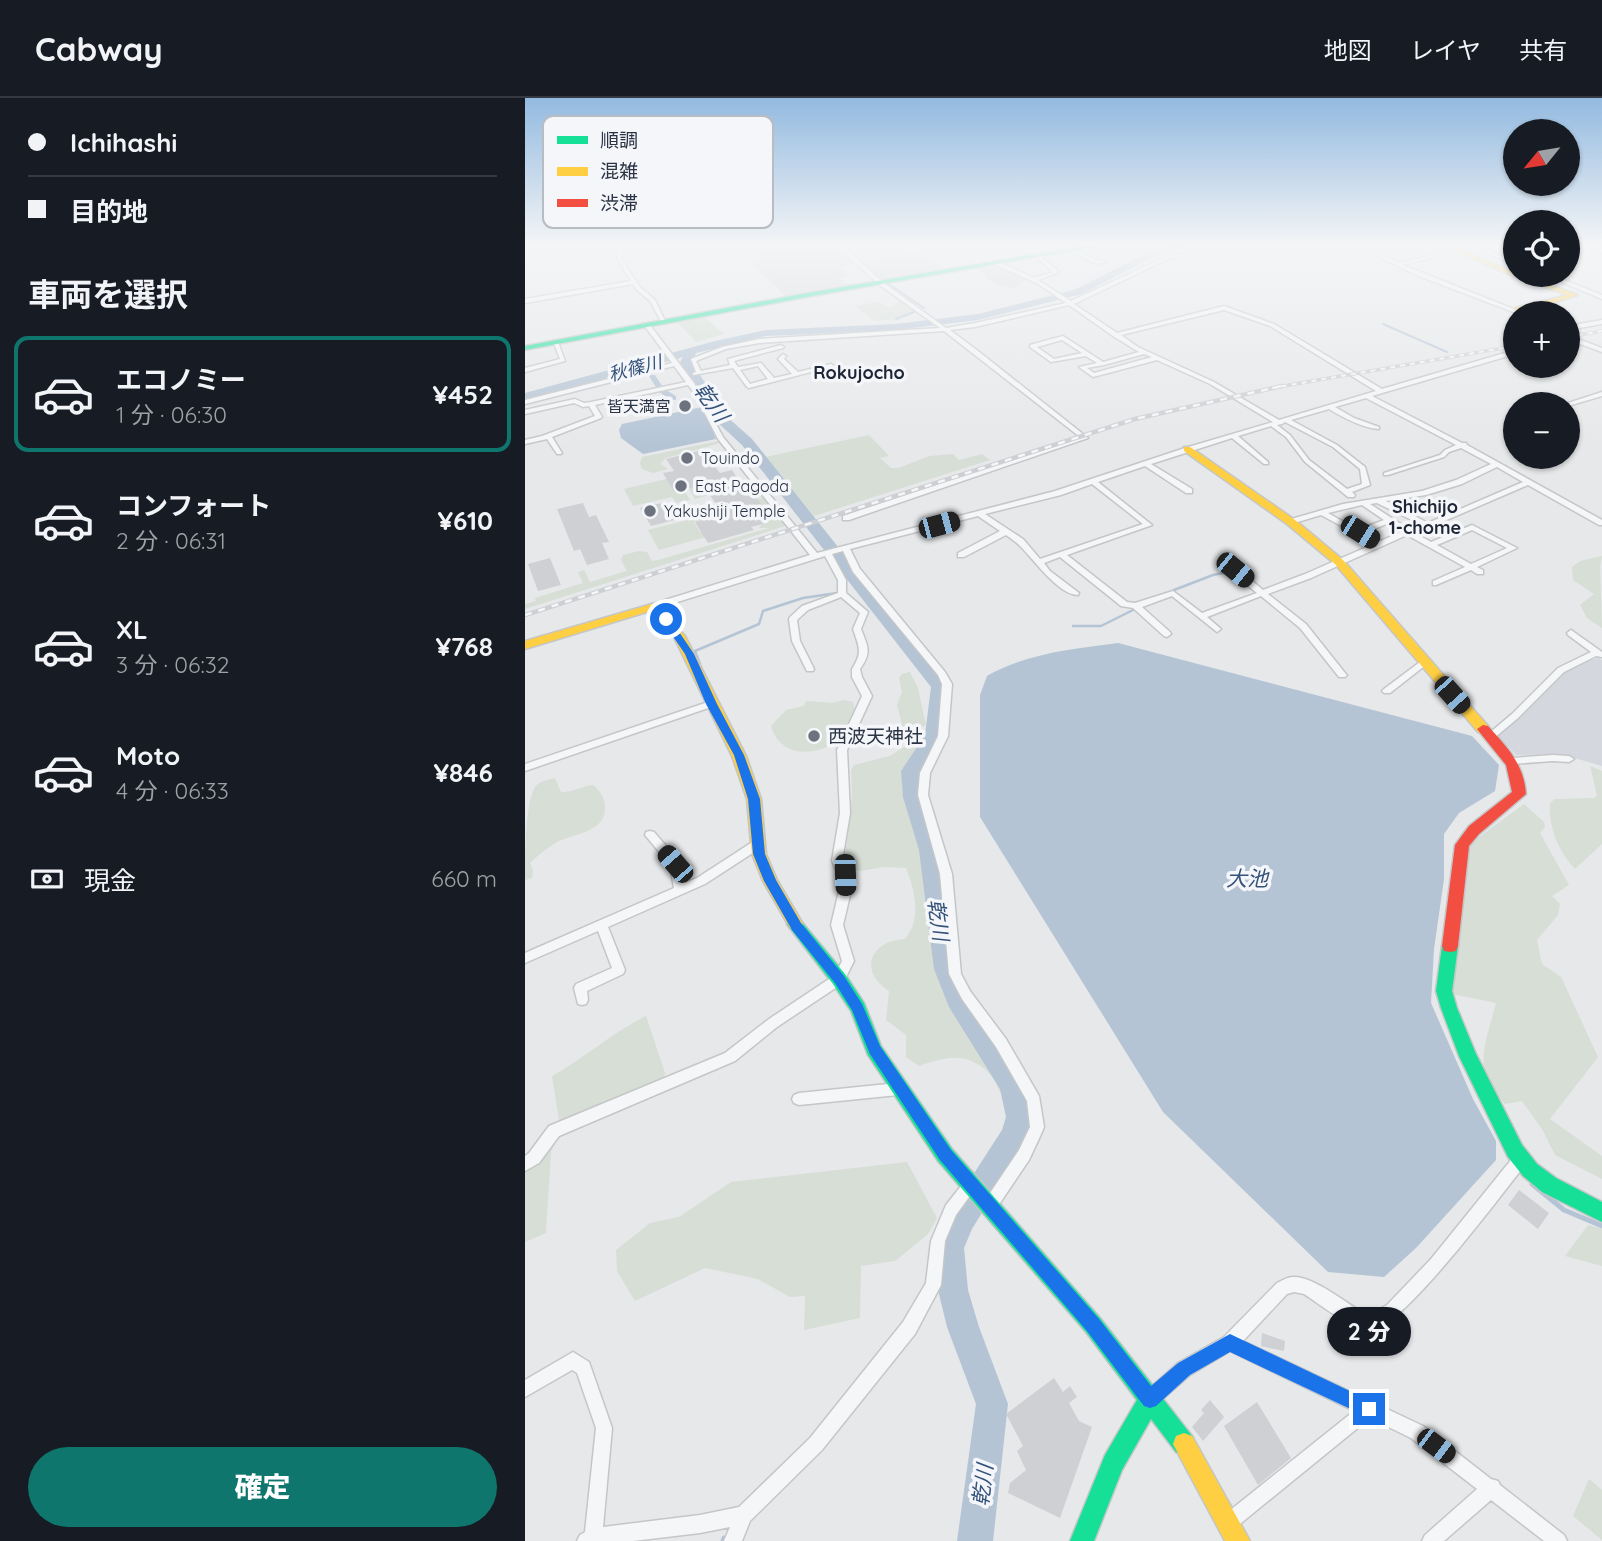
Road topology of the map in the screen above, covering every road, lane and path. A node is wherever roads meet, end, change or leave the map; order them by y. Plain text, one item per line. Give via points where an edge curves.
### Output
1 (659, 312) edge
2 (716, 312) edge
3 (921, 312) edge
4 (1023, 312) edge
5 (1083, 312) edge
6 (1206, 312) edge
7 (1236, 312) edge
8 (664, 322) junction
9 (1602, 323) edge
10 (647, 325) junction
11 (946, 330) junction
12 (1580, 332) edge
13 (1115, 335) junction
14 (1580, 340) edge
15 (555, 342) junction
16 (781, 347) dead end
17 (525, 348) edge
18 (1602, 350) edge
19 (1144, 352) junction
20 (1086, 354) junction
21 (783, 356) dead end
22 (1503, 356) edge
23 (1156, 358) junction
24 (676, 364) junction
25 (1102, 364) junction
26 (831, 366) dead end
27 (735, 367) junction
28 (525, 370) edge
29 (699, 373) junction
30 (797, 375) junction
31 (685, 376) junction
32 (772, 380) junction
33 (691, 383) junction
34 (1383, 392) junction
35 (1602, 394) edge
36 (1368, 397) junction
37 (1587, 398) junction
38 (1580, 400) edge
39 (525, 402) edge
40 (591, 404) junction
41 (1602, 405) edge
42 (1331, 408) junction
43 (525, 412) edge
44 (599, 417) junction
45 (607, 423) dead end
46 (1280, 423) junction
47 (1377, 428) dead end
48 (1234, 436) junction
49 (549, 437) junction
50 (525, 442) edge
51 (1464, 444) junction
52 (1187, 449) junction
53 (559, 453) dead end
54 (1145, 463) junction
55 (1266, 463) dead end
56 (1496, 465) junction
57 (1129, 468) junction
58 (1386, 474) dead end
59 (1140, 476) dead end
60 (1093, 481) junction
61 (1527, 483) junction
62 (1189, 491) dead end
63 (1348, 491) junction
64 (1380, 501) junction
65 (1363, 503) junction
66 (1322, 513) junction
67 (981, 515) junction
68 (846, 518) dead end
69 (1390, 520) junction
70 (1291, 522) junction
71 (1602, 523) edge
72 (1005, 532) junction
73 (1360, 532) junction
74 (1408, 532) junction
75 (1373, 541) dead end
76 (1431, 545) junction
77 (846, 549) junction
78 (828, 554) junction
79 (961, 555) dead end
80 (1062, 555) junction
81 (815, 556) junction
82 (1039, 562) junction
83 (1339, 562) junction
84 (1469, 566) junction
85 (1235, 570) dead end
86 (1480, 572) dead end
87 (1436, 583) dead end
88 (1075, 593) dead end
89 (842, 594) junction
90 (1264, 594) junction
91 (1136, 606) junction
92 (652, 607) junction
93 (1202, 616) junction
94 (1217, 629) dead end
95 (1571, 633) dead end
96 (1167, 634) dead end
97 (525, 645) edge
98 (1599, 655) edge
99 (1424, 662) junction
100 (810, 669) dead end
101 (1342, 675) dead end
102 (1387, 691) dead end
103 (712, 704) junction
104 (1490, 737) junction
105 (1569, 759) dead end
106 (1512, 761) junction
107 (525, 768) edge
108 (650, 835) dead end
109 (758, 844) junction
110 (680, 888) junction
111 (601, 924) junction
112 (525, 958) edge
113 (839, 979) junction
114 (582, 1000) dead end
115 (898, 1088) junction
116 (799, 1099) dead end
117 (1520, 1160) junction
118 (525, 1164) edge
119 (970, 1186) junction
120 (989, 1208) junction
121 (1602, 1212) edge
122 (1230, 1343) junction
123 (525, 1389) edge
124 (1150, 1399) junction
125 (1369, 1409) junction
126 (1492, 1488) junction
127 (744, 1515) junction
128 (1229, 1522) junction
129 (591, 1540) edge
130 (733, 1541) edge
131 (1082, 1541) edge
132 (1238, 1541) edge
133 (1431, 1541) edge
134 (1558, 1541) edge

1 - 8 street
2 - 8 street
3 - 11 street
4 - 11 street
5 - 13 street
6 - 13 street
7 - 34 street via 1272,325
8 - 10 street
9 - 12 street
10 - 15 street
10 - 24 street
11 - 29 street via 759,341 700,356 694,360
11 - 68 street via 1085,438
13 - 19 street
14 - 18 street
15 - 17 street
15 - 28 street via 563,360
16 - 27 street via 730,360
19 - 23 street
19 - 25 street
20 - 20 street via 1063,338 1032,346 1053,361
20 - 25 street
21 - 30 street
22 - 34 street
23 - 25 street via 1093,375 1082,367
23 - 46 street via 1212,383
24 - 31 street
24 - 39 street
26 - 30 street
27 - 29 street
27 - 32 street via 759,364
27 - 32 street via 749,386
29 - 31 street
30 - 32 street
31 - 33 street
33 - 40 street
33 - 81 street via 720,438
34 - 36 street
35 - 37 street
36 - 42 street
36 - 51 street
37 - 38 street
37 - 41 street
40 - 43 street via 575,401
40 - 44 street
42 - 46 street
42 - 47 street
44 - 45 street
44 - 49 street
46 - 48 street
46 - 63 street via 1307,461
46 - 63 street via 1335,446 1363,468 1366,485
48 - 52 street
48 - 55 street
49 - 50 street
49 - 53 street
51 - 56 street
51 - 58 street
52 - 54 street
52 - 70 street
54 - 57 street
54 - 62 street
56 - 61 street
56 - 64 street via 1459,482
57 - 59 street
57 - 60 street
60 - 67 street
60 - 80 street via 1148,526
61 - 64 street via 1428,526
61 - 71 street
63 - 65 street
64 - 65 street
65 - 66 street
65 - 69 street
66 - 70 street
66 - 73 street
67 - 72 street
67 - 77 street
69 - 73 street
69 - 74 street
70 - 83 street
72 - 79 street
72 - 82 street
73 - 75 street
74 - 76 street
74 - 83 street
76 - 84 street
76 - 84 street via 1472,527 1513,548
77 - 78 street
77 - 120 street via 856,570 947,684 943,736 925,773 923,795 946,874 955,974 1034,1100 1037,1127
78 - 81 street
78 - 89 street via 842,580
80 - 82 street
80 - 91 street via 1124,604
81 - 92 street
82 - 88 street
83 - 90 street
83 - 99 street
84 - 86 street
84 - 87 street
85 - 90 street
89 - 100 street via 804,608 793,619 796,641
89 - 113 street via 864,612 857,629 864,657 856,670 867,696 842,750 845,813 837,861 845,875 845,891 837,925 848,961
90 - 93 street
90 - 101 street via 1316,639
91 - 93 street via 1173,593
91 - 96 street
92 - 97 street
92 - 103 street via 679,636
93 - 94 street
95 - 98 street
98 - 104 street via 1561,670
99 - 102 street
99 - 104 street
103 - 107 street
103 - 109 street via 739,755 754,799
104 - 106 street
105 - 106 street
106 - 117 street via 1519,775 1519,794 1471,832 1462,845 1444,991 1469,1059
108 - 110 street via 675,864
109 - 110 street via 701,881
109 - 113 street via 770,881 796,926
110 - 111 street
111 - 112 street
111 - 114 street via 619,970 580,988
113 - 115 street
113 - 118 street via 730,1057 554,1131
115 - 116 street
115 - 119 street
117 - 121 street via 1567,1197
117 - 122 street via 1437,1264 1375,1321 1361,1321 1307,1287 1294,1284 1282,1289
119 - 120 street
119 - 127 street via 951,1210 939,1241 933,1285 909,1328 815,1444
120 - 124 street via 1093,1325
122 - 124 street via 1184,1369
122 - 125 street
123 - 129 street via 573,1360 583,1368 604,1428
124 - 128 street via 1179,1434
124 - 131 street via 1113,1463
125 - 126 street via 1417,1432
125 - 128 street
126 - 133 street
126 - 134 street
127 - 129 street
127 - 130 street
128 - 132 street

